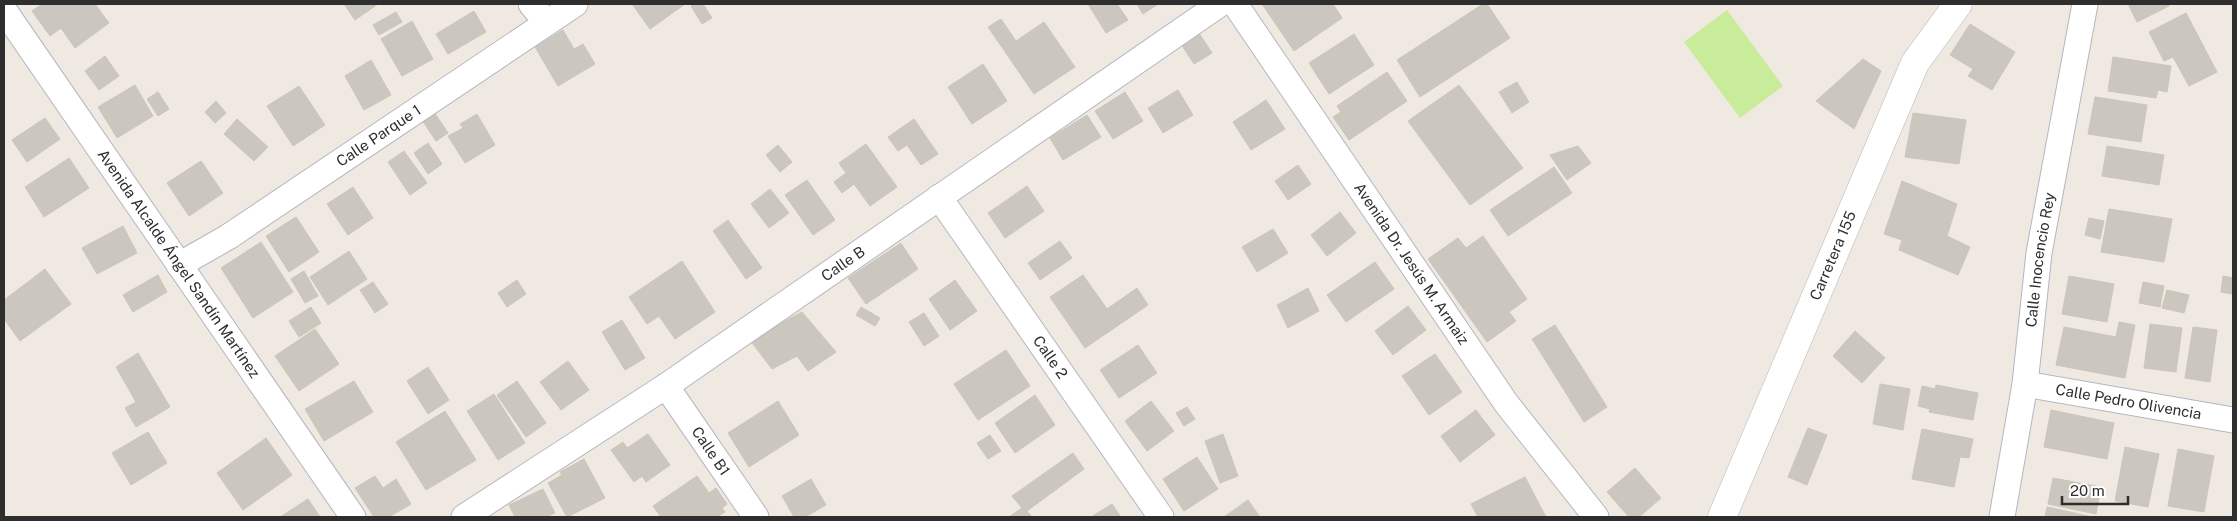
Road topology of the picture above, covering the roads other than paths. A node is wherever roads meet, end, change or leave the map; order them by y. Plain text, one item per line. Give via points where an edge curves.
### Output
1 (532, 4) edge
2 (575, 4) edge
3 (1220, 4) edge
4 (1234, 4) edge
5 (1958, 4) edge
6 (2085, 4) edge
7 (4, 10) edge
8 (547, 23) junction
9 (939, 197) junction
10 (178, 265) junction
11 (2025, 384) junction
12 (666, 386) junction
13 (2233, 420) edge
14 (354, 517) edge
15 (464, 517) edge
16 (756, 517) edge
17 (1161, 517) edge
18 (1596, 517) edge
19 (1722, 517) edge
20 (2002, 517) edge

1 - 8 street
2 - 8 street, Calle Parque 1
3 - 9 street, Calle B
4 - 18 street, Avenida Dr. Jesús M. Armaiz via 1506,403
5 - 19 street, Carretera 155 via 1914,63
6 - 11 street, Calle Inocencio Rey via 2039,253
7 - 10 street, Avenida Alcalde Ángel Sandín Martínez
8 - 10 street, Calle Parque 1 via 228,237
9 - 12 street, Calle B
9 - 17 street, Calle 2
10 - 14 street, Avenida Alcalde Ángel Sandín Martínez
11 - 13 street, Calle Pedro Olivencia
11 - 20 street, Calle Inocencio Rey
12 - 15 street, Calle B
12 - 16 street, Calle B1

